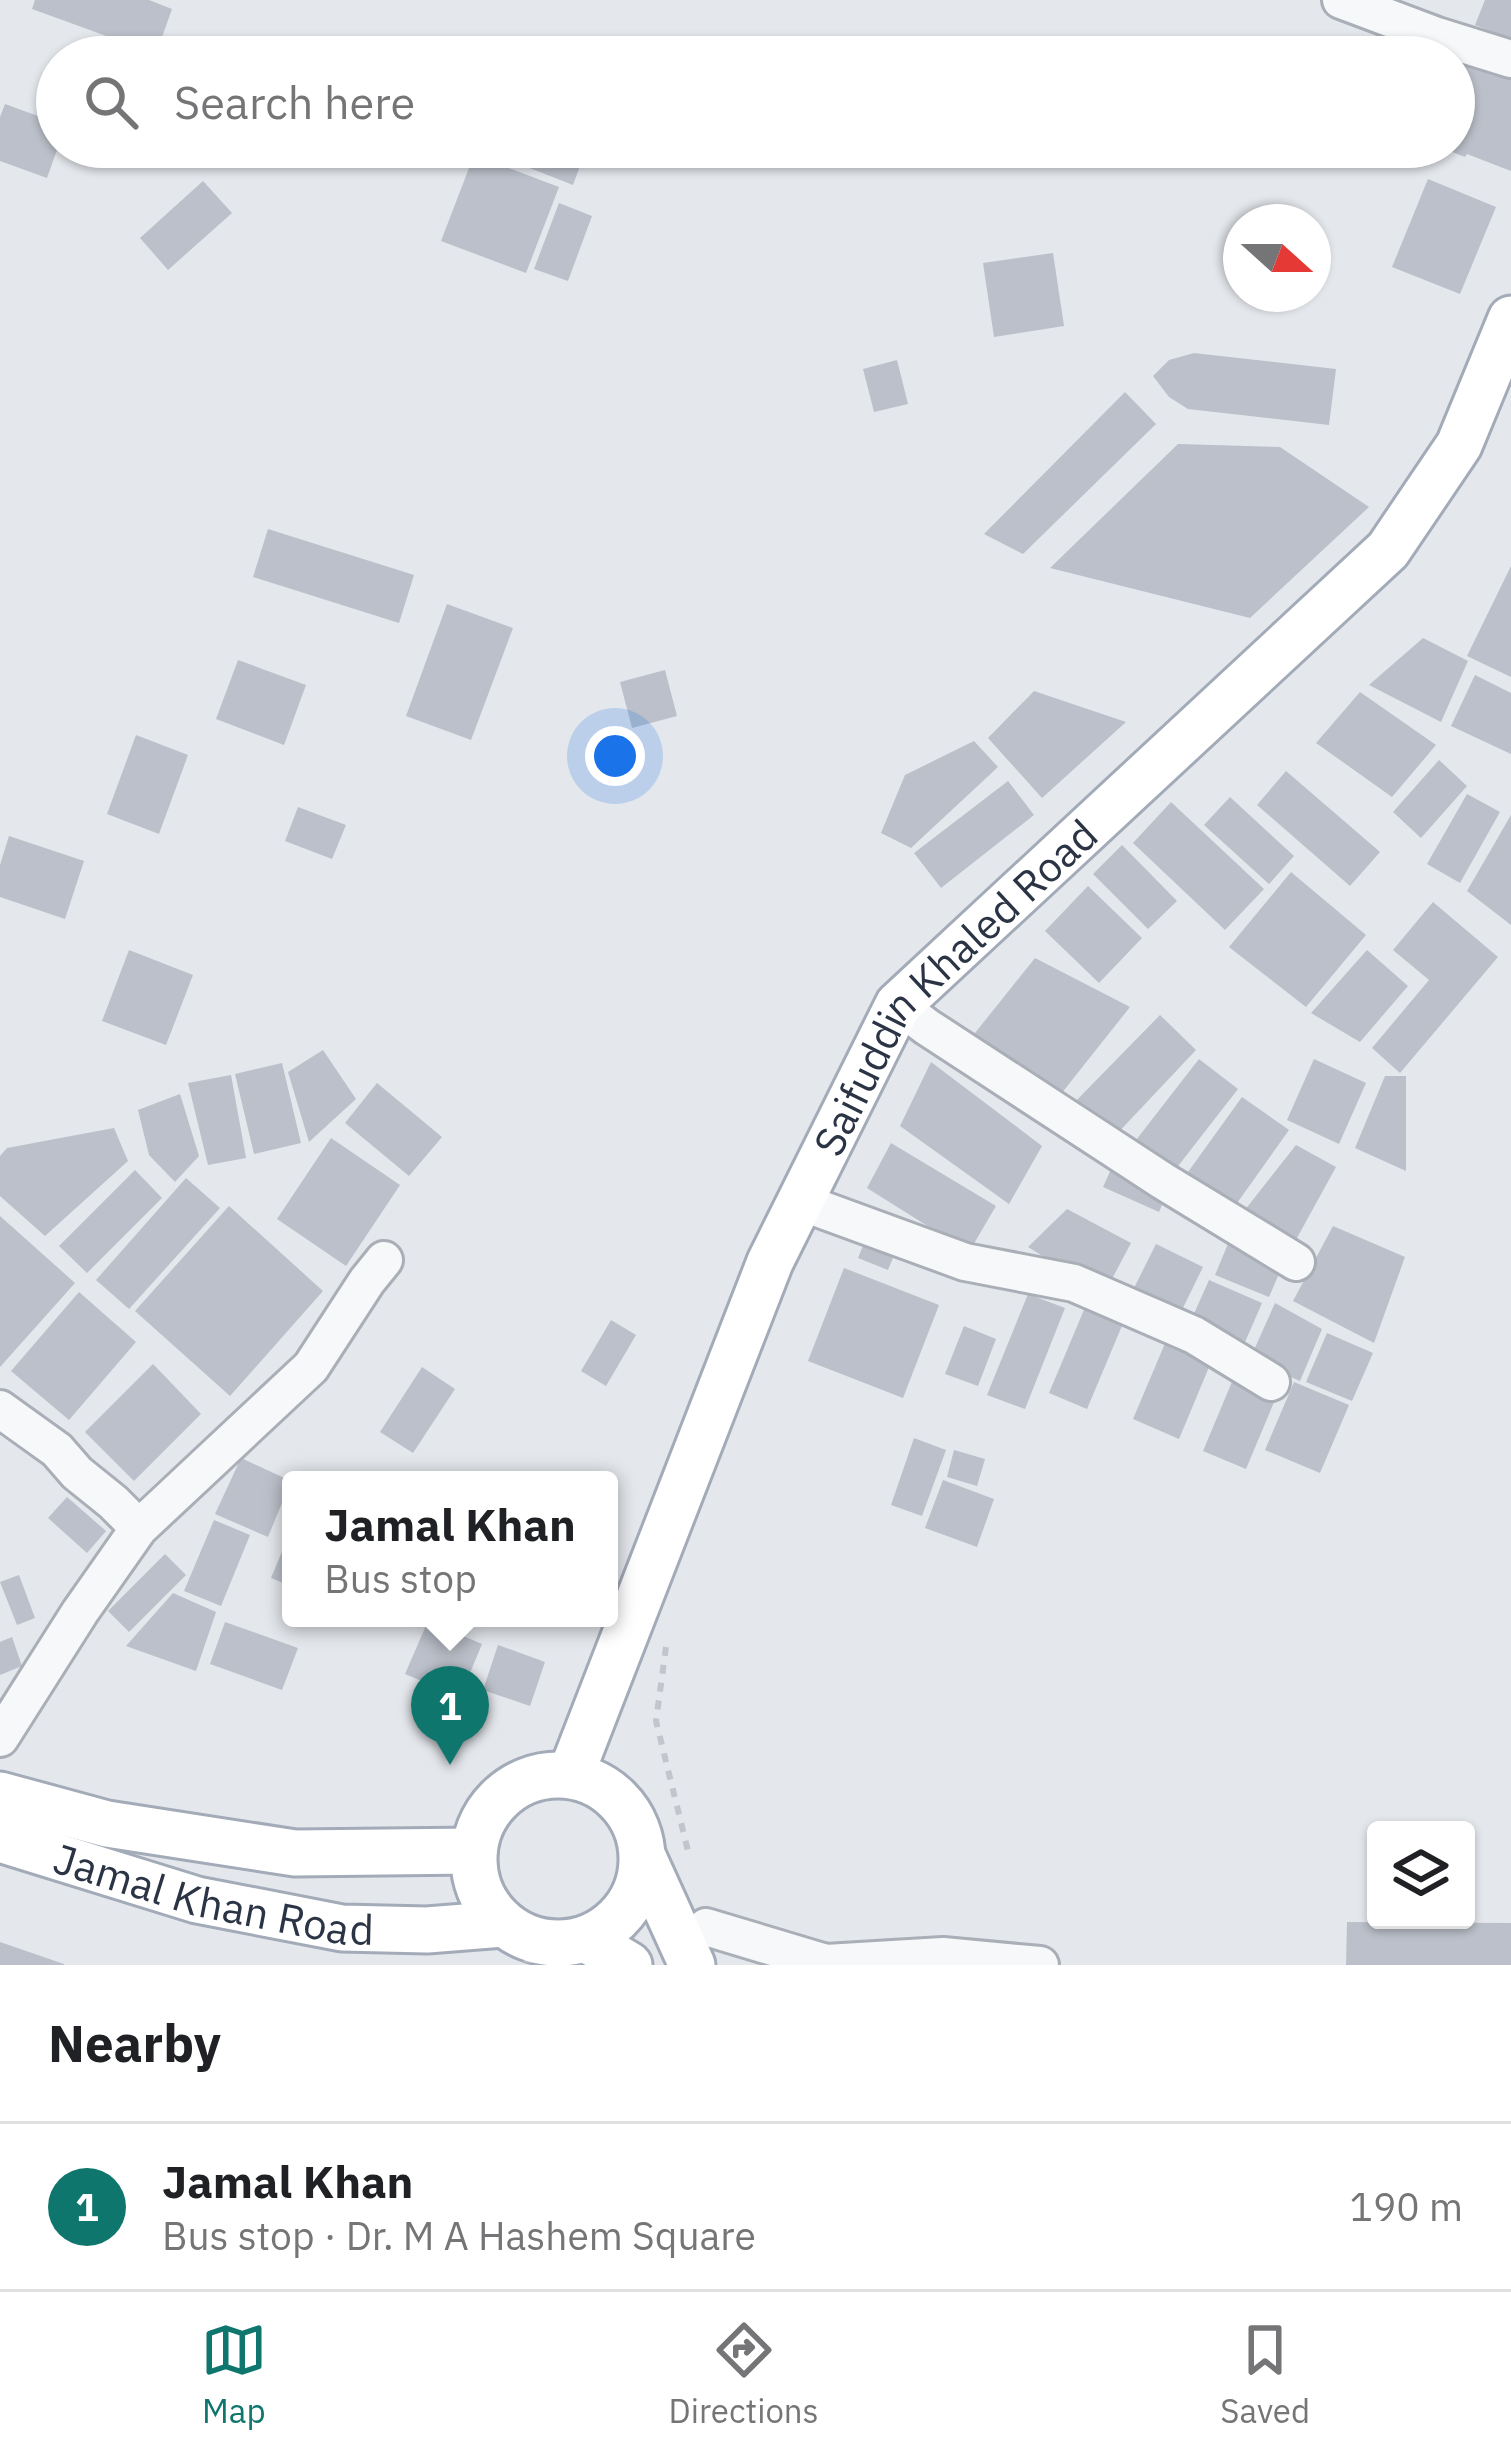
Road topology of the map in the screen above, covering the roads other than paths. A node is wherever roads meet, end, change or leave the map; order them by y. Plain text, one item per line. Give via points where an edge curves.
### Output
1 (1340, 0) edge
2 (1437, 36) edge
3 (1475, 48) edge
4 (1511, 59) edge
5 (1511, 319) edge
6 (898, 1005) junction
7 (801, 1202) junction
8 (384, 1260) dead end
9 (1296, 1262) dead end
10 (1271, 1382) dead end
11 (0, 1409) edge
12 (139, 1528) junction
13 (0, 1738) edge
14 (571, 1774) junction
15 (0, 1795) edge
16 (0, 1839) edge
17 (474, 1851) junction
18 (644, 1856) junction
19 (503, 1924) junction
20 (586, 1940) junction
21 (699, 1946) edge
22 (628, 1965) edge
23 (1040, 1965) edge

1 - 2 street
3 - 4 street
5 - 6 main road, Saifuddin Khaled Road via 1459,445 1388,550
6 - 7 main road, Saifuddin Khaled Road
6 - 9 street
7 - 10 street via 965,1262 1074,1283 1194,1334
7 - 14 main road, Saifuddin Khaled Road via 770,1262
8 - 12 street via 310,1366
11 - 12 street
12 - 13 street
14 - 17 main road via 543,1775 495,1802
14 - 18 main road via 629,1811
15 - 17 main road via 107,1824 295,1853
16 - 19 main road, Jamal Khan Road via 197,1900 342,1928
17 - 19 main road via 485,1903
18 - 20 main road via 628,1907
18 - 21 main road
19 - 20 main road via 542,1942
20 - 22 main road
21 - 23 street via 826,1963 943,1956

